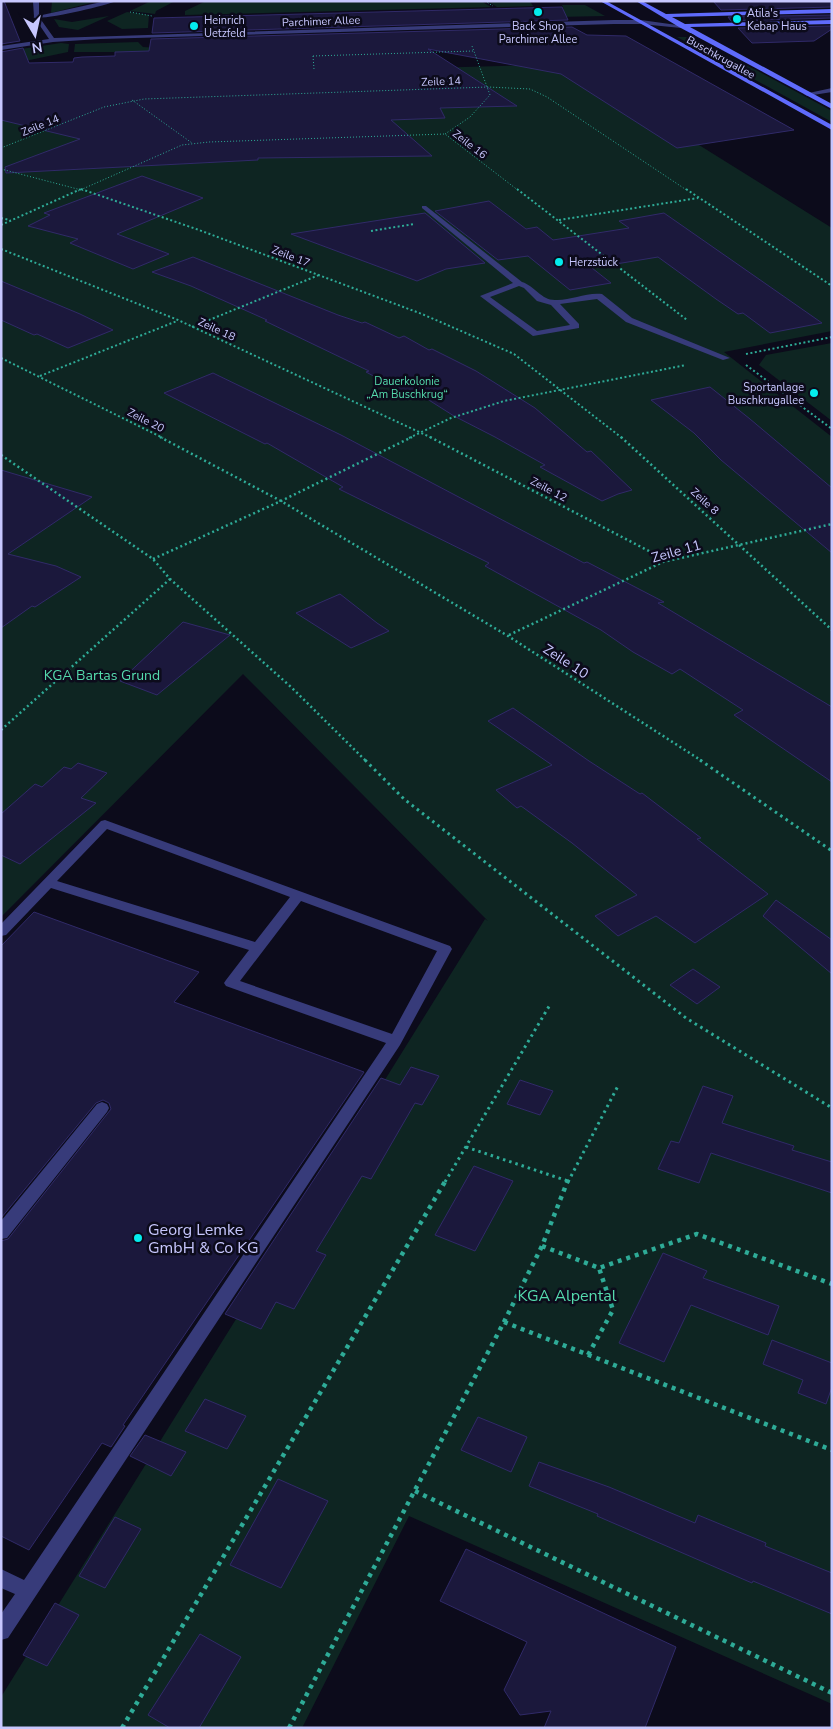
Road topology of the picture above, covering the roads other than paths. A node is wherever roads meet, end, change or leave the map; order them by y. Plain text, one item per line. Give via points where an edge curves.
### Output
1 (36, 1) edge
2 (114, 1) edge
3 (602, 1) edge
4 (638, 1) edge
5 (832, 11) edge
6 (664, 16) junction
7 (36, 17) junction
8 (641, 22) junction
9 (832, 22) edge
10 (681, 26) junction
11 (53, 40) junction
12 (1, 48) edge
13 (832, 90) edge
14 (807, 94) junction
15 (832, 107) edge
16 (832, 128) edge
17 (424, 207) dead end
18 (520, 284) junction
19 (554, 303) junction
20 (730, 357) road end
21 (49, 883) junction
22 (298, 896) junction
23 (1, 932) edge
24 (258, 948) junction
25 (395, 1041) junction
26 (102, 1108) dead end
27 (1, 1233) edge
28 (1, 1578) edge
29 (28, 1591) junction
30 (1, 1632) edge

1 - 7 street
2 - 7 street
3 - 8 main road, Buschkrugallee
4 - 6 main road, Buschkrugallee
5 - 6 main road, Parchimer Allee
6 - 8 street, Parchimer Allee
6 - 10 main road, Buschkrugallee
7 - 11 street
8 - 10 street, Parchimer Allee
8 - 11 street, Parchimer Allee
8 - 16 main road, Buschkrugallee
9 - 10 main road, Parchimer Allee
10 - 14 main road, Buschkrugallee
11 - 12 street, Parchimer Allee
13 - 14 street
14 - 15 main road, Buschkrugallee
17 - 18 street
18 - 19 street
18 - 19 street via 484,296 536,334 576,326
19 - 20 street via 599,296 629,320
21 - 22 street via 105,824
21 - 23 street
21 - 24 street
22 - 24 street
22 - 25 street via 445,949
24 - 25 street via 231,983
25 - 29 street
26 - 27 street
28 - 29 street
29 - 30 street

